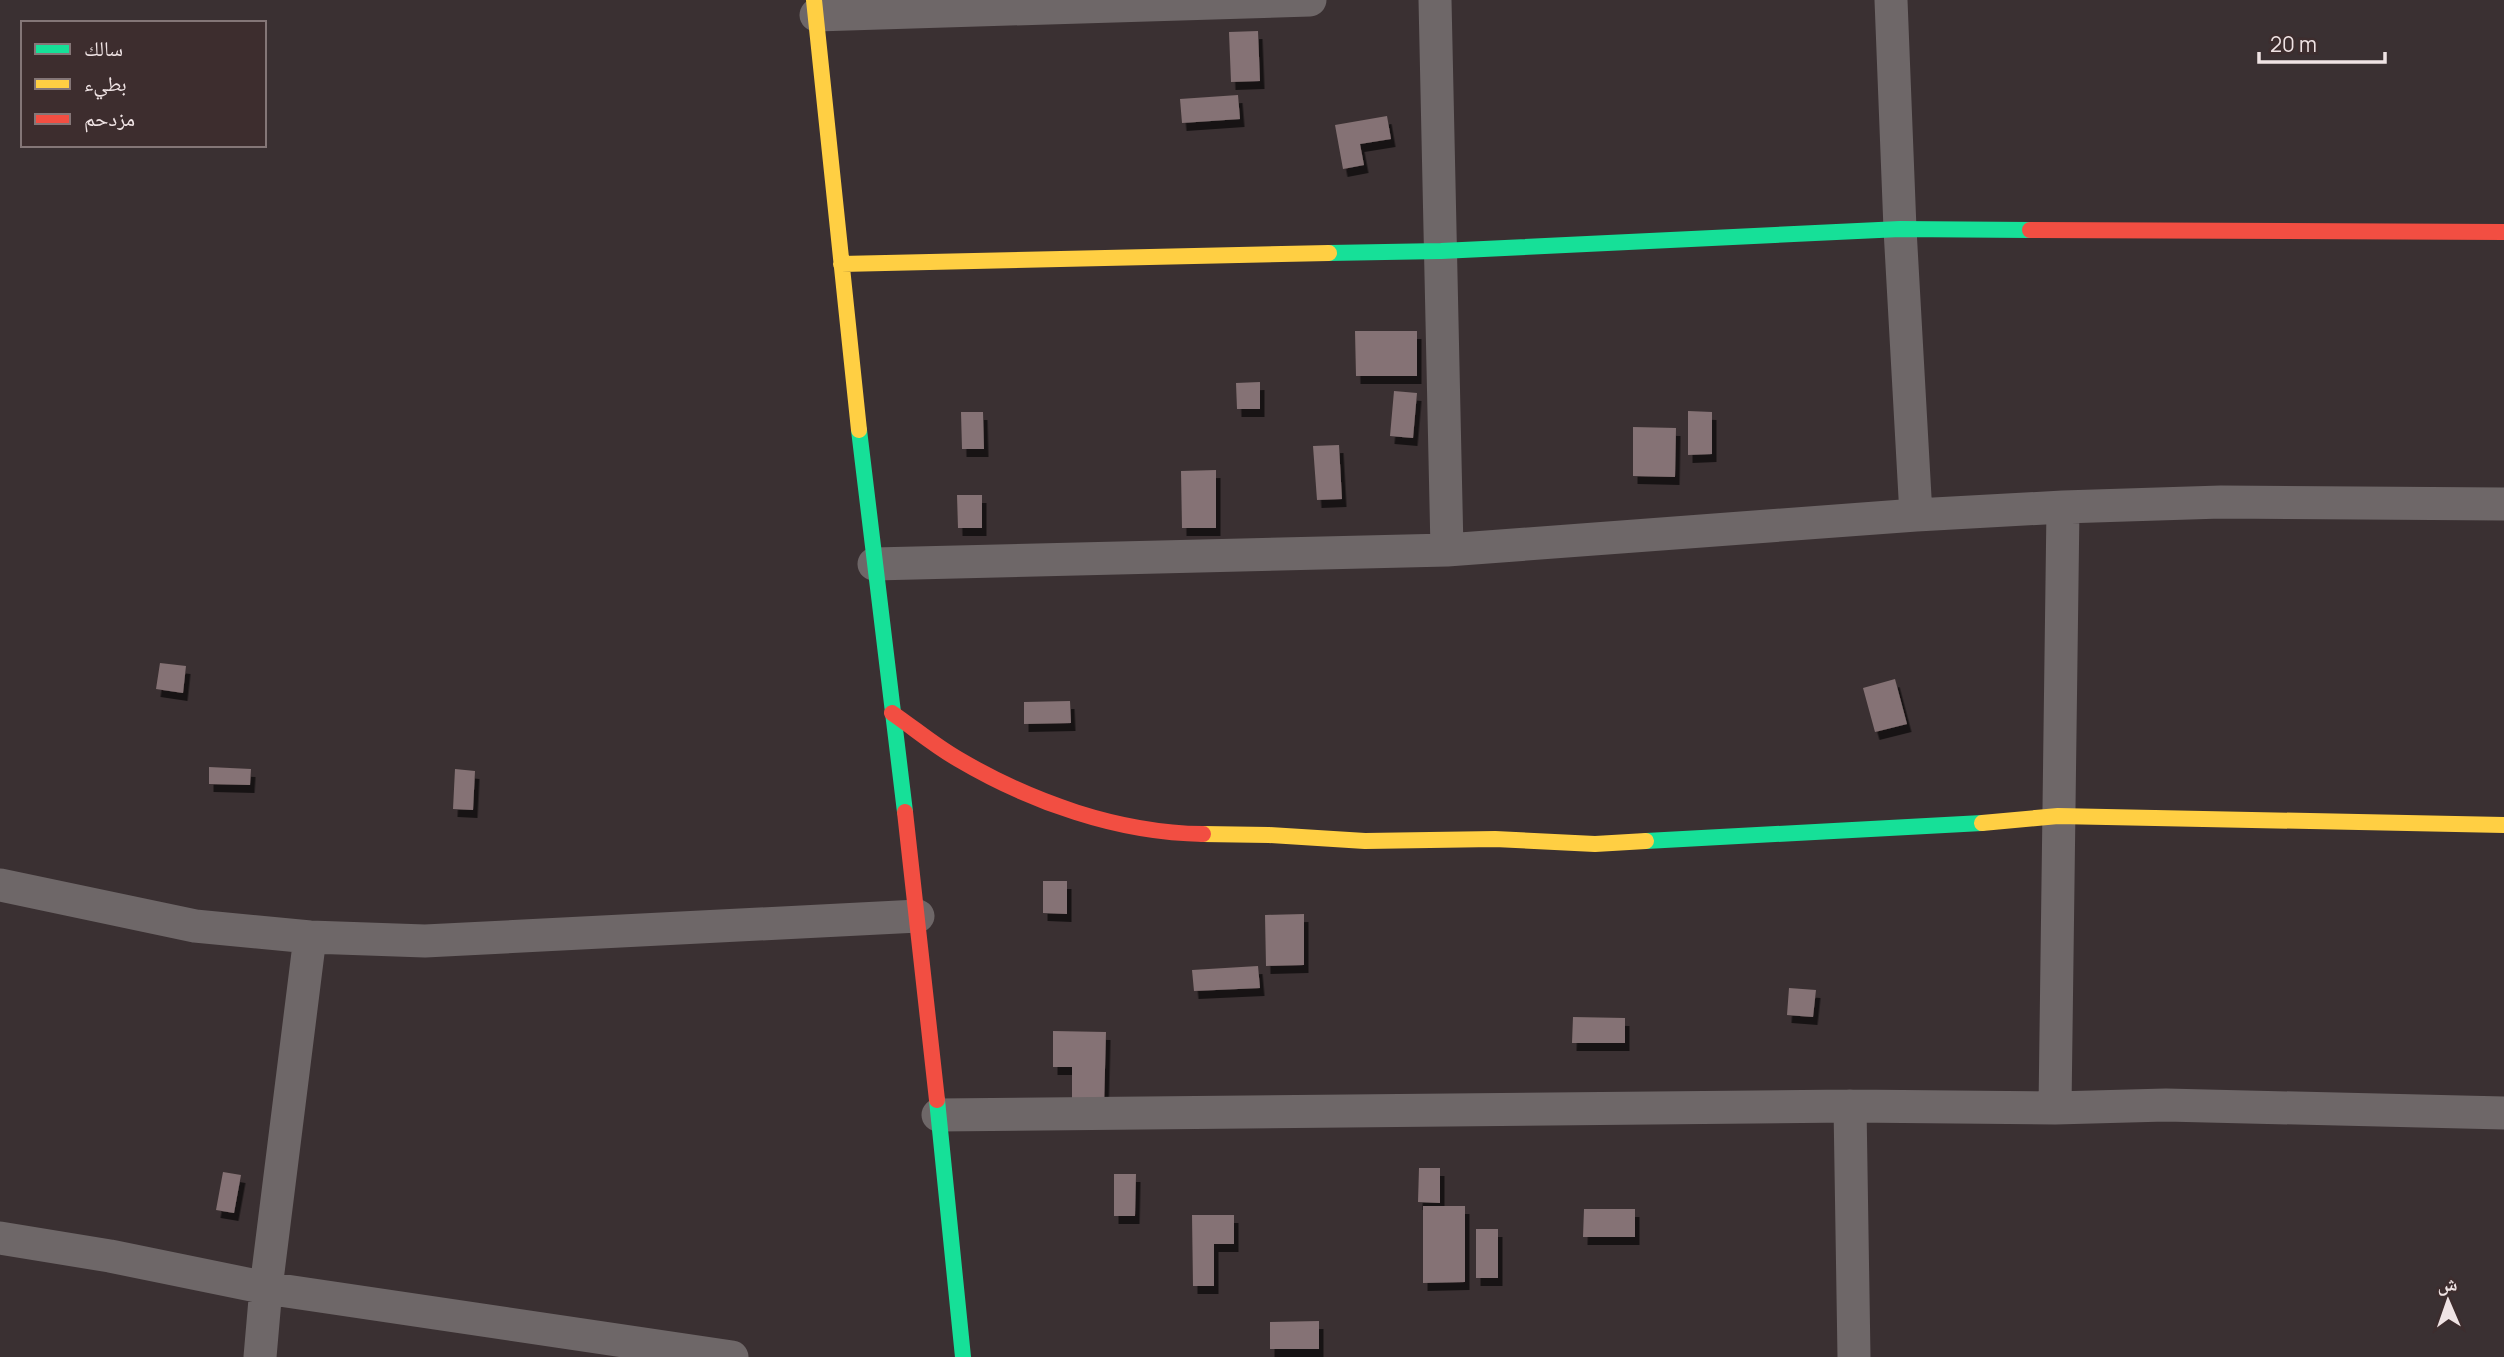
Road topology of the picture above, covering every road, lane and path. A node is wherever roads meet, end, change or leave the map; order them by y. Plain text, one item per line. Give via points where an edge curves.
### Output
1 (1310, 0) edge
2 (1436, 0) edge
3 (1891, 0) edge
4 (815, 8) edge
5 (1900, 229) junction
6 (2504, 232) edge
7 (1441, 251) junction
8 (841, 264) junction
9 (2504, 505) edge
10 (2063, 507) junction
11 (1916, 514) junction
12 (1447, 551) junction
13 (874, 564) junction
14 (892, 713) junction
15 (2058, 816) junction
16 (2504, 825) edge
17 (0, 885) edge
18 (918, 916) junction
19 (310, 937) junction
20 (1850, 1106) junction
21 (2055, 1108) junction
22 (2504, 1113) edge
23 (938, 1115) junction
24 (0, 1238) edge
25 (265, 1288) junction
26 (260, 1357) edge
27 (732, 1357) edge
28 (963, 1357) edge
29 (1854, 1357) edge

1 - 4 street
2 - 7 street
3 - 5 street
4 - 8 street
5 - 6 street
5 - 7 street
5 - 11 street
7 - 8 street
7 - 12 street
8 - 13 street
9 - 10 street via 2221,502
10 - 11 street
10 - 15 street
11 - 12 street
12 - 13 street
13 - 14 street
14 - 15 street via 958,759 1038,799 1095,818 1178,834 1595,844
14 - 18 street
15 - 16 street
15 - 21 street
17 - 19 street via 195,926
18 - 19 street via 425,941
18 - 23 street
19 - 25 street
20 - 21 street
20 - 23 street
20 - 29 street
21 - 22 street via 2166,1105
23 - 28 street
24 - 25 street
25 - 26 street
25 - 27 street

